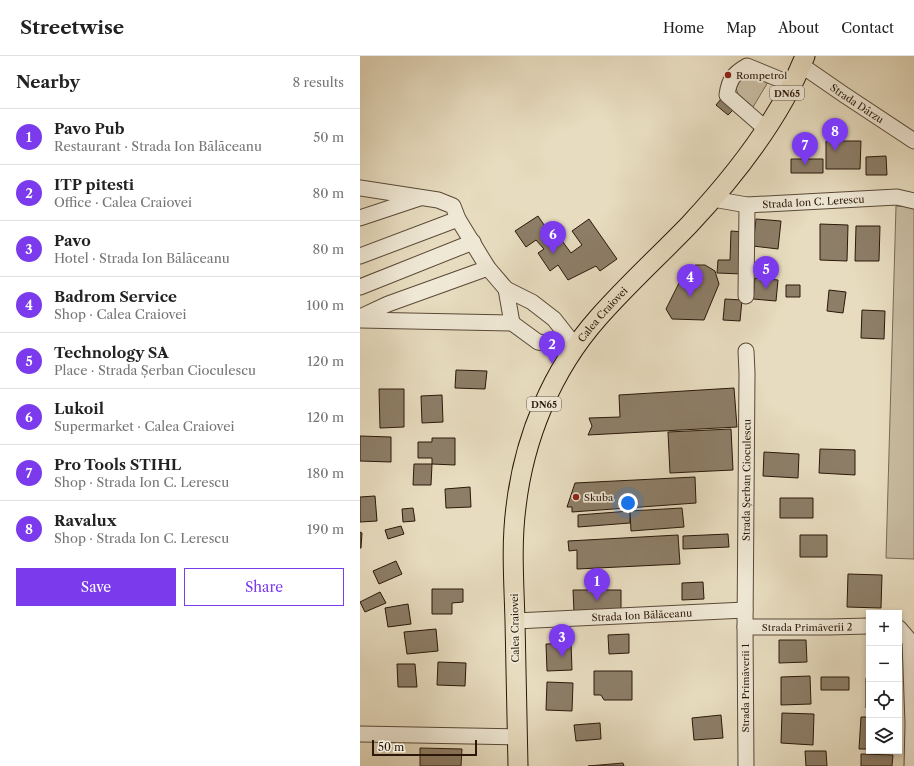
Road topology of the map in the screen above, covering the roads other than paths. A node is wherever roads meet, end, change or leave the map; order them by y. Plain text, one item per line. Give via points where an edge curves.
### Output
1 (803, 60) edge
2 (791, 84) junction
3 (766, 129) junction
4 (914, 141) edge
5 (360, 188) edge
6 (423, 197) junction
7 (713, 199) junction
8 (914, 201) edge
9 (747, 205) junction
10 (360, 218) edge
11 (458, 219) junction
12 (473, 242) junction
13 (360, 256) edge
14 (488, 268) junction
15 (360, 287) edge
16 (506, 289) junction
17 (746, 296) dead end
18 (360, 318) edge
19 (512, 323) junction
20 (576, 347) junction
21 (746, 351) dead end
22 (745, 610) junction
23 (515, 621) junction
24 (866, 626) edge
25 (745, 627) junction
26 (902, 632) edge
27 (360, 734) edge
28 (517, 737) junction
29 (518, 766) edge
30 (746, 766) edge
31 (912, 766) edge

1 - 2 main road, Calea Craiovei / DN65
1 - 4 street, Strada Dârzu
2 - 3 main road, Calea Craiovei / DN65
2 - 3 street via 747,66 736,72 729,85 728,96
3 - 7 main road, Calea Craiovei / DN65
5 - 6 street
6 - 10 street
6 - 11 street via 453,206
7 - 9 street, Strada Ion C. Lerescu
7 - 20 main road, Calea Craiovei / DN65 via 598,318
8 - 9 street, Strada Ion C. Lerescu via 897,197
9 - 17 street
11 - 12 street
11 - 13 street
12 - 14 street
12 - 15 street
14 - 16 street
14 - 18 street via 388,304
16 - 19 street
16 - 20 street via 532,302 554,319
18 - 19 street
19 - 20 street via 538,342
20 - 23 main road, Calea Craiovei / DN65 via 543,406 530,438 522,473 515,508
21 - 22 street, Strada Șerban Cioculescu
22 - 23 street, Strada Ion Bălăceanu
22 - 25 street, Strada Primăverii 1
23 - 28 main road, Calea Craiovei / DN65
24 - 25 street, Strada Primăverii 2
25 - 30 street, Strada Primăverii 1
26 - 31 street via 910,641
27 - 28 street
28 - 29 main road, Calea Craiovei / DN65

